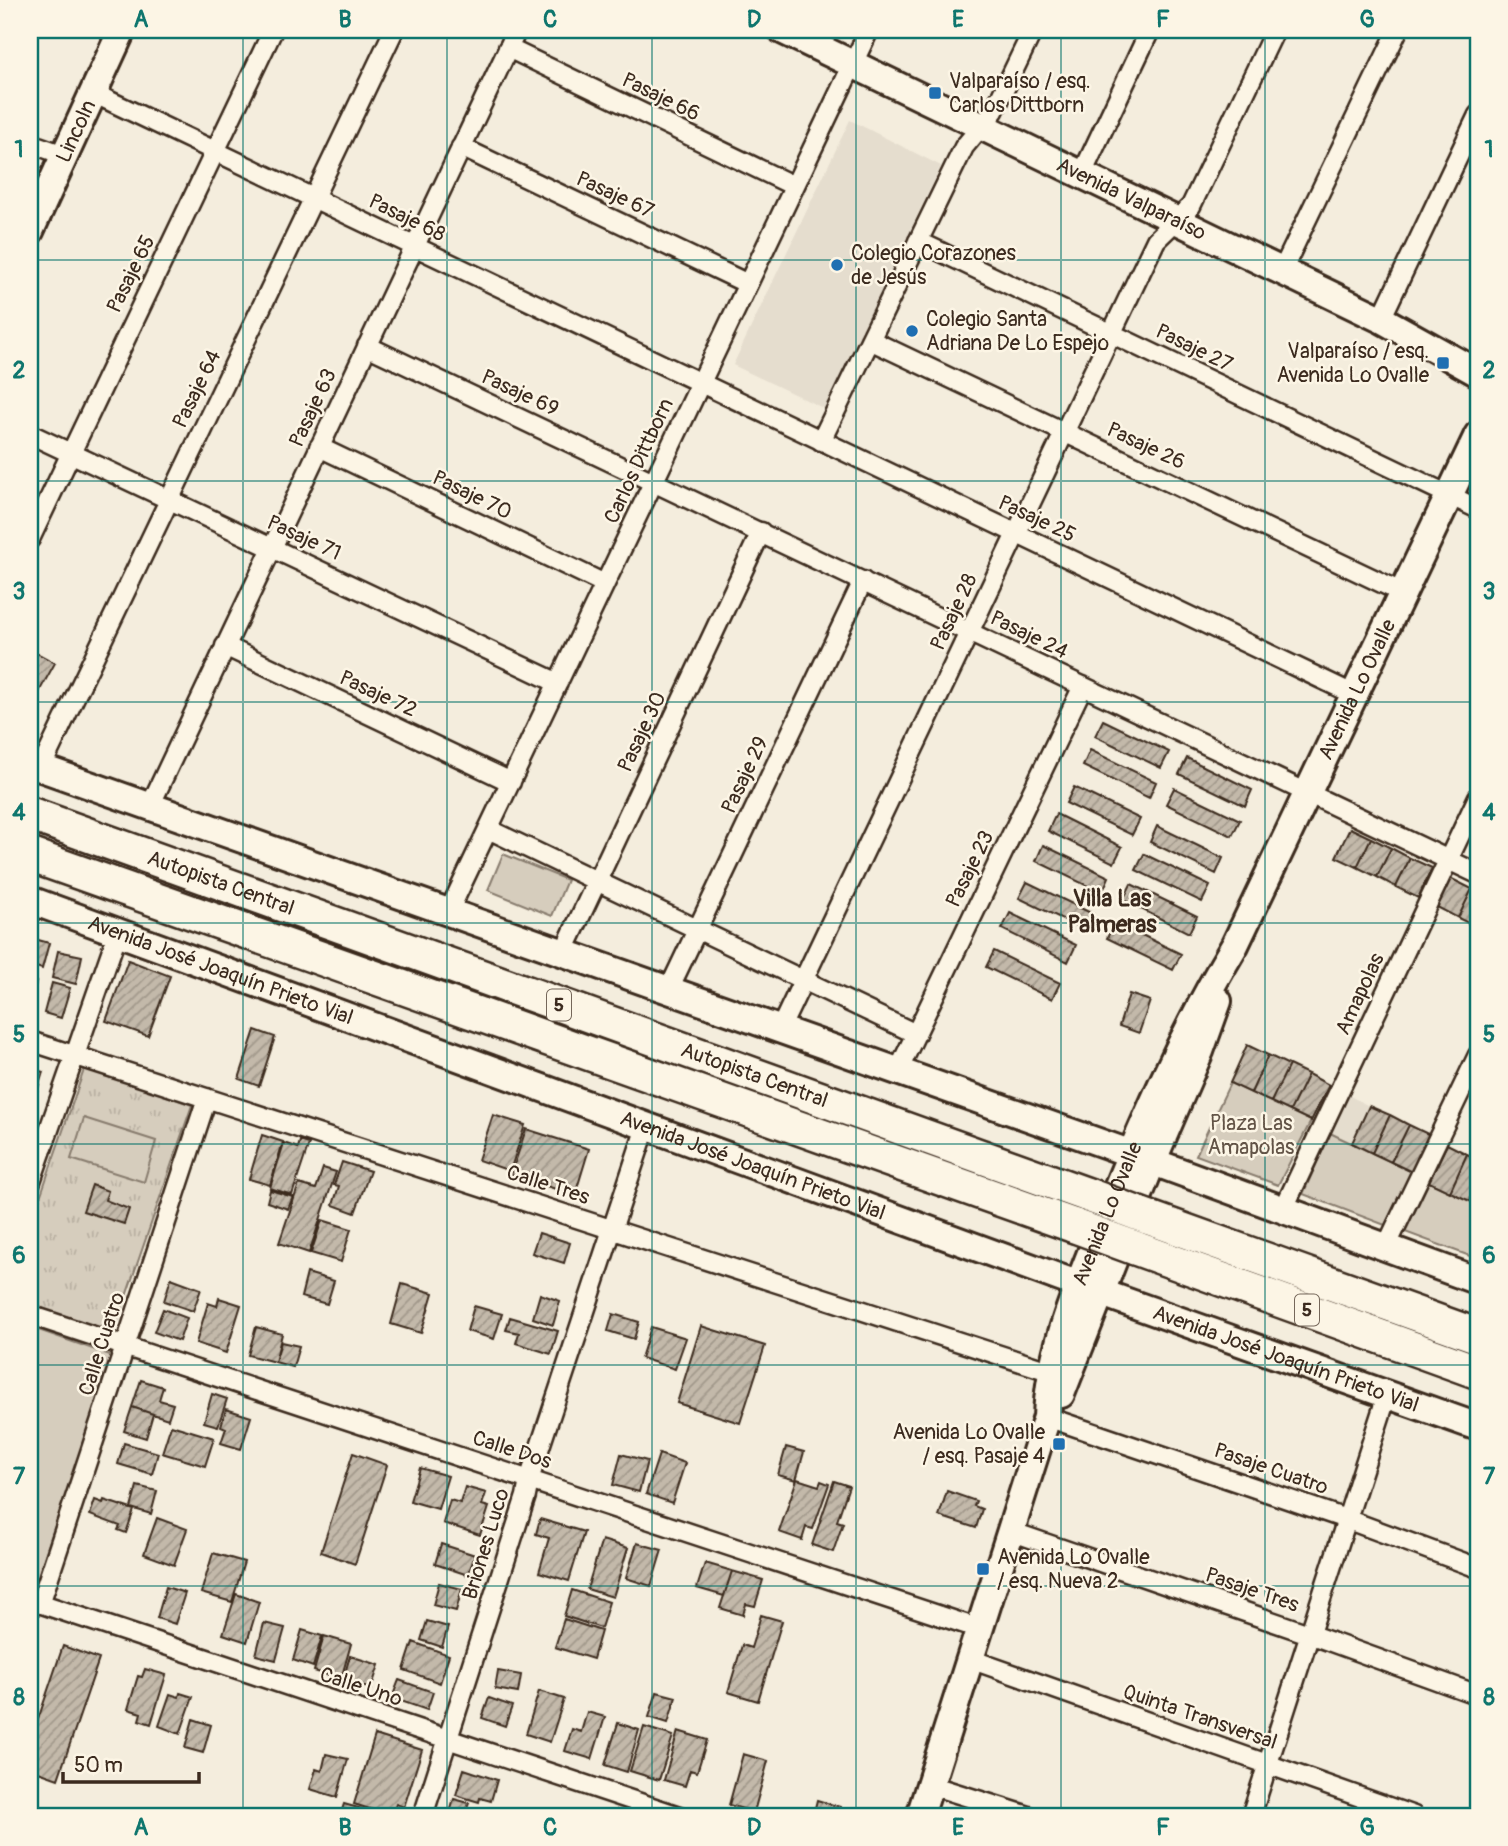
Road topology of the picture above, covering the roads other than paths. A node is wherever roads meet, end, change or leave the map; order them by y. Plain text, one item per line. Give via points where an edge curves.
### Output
1 (122, 30) edge
2 (272, 30) edge
3 (394, 30) edge
4 (517, 30) edge
5 (782, 30) edge
6 (869, 30) edge
7 (1033, 30) edge
8 (1150, 30) edge
9 (1275, 30) edge
10 (1398, 30) edge
11 (508, 48) junction
12 (853, 64) junction
13 (93, 93) junction
14 (1478, 115) edge
15 (982, 126) junction
16 (30, 143) edge
17 (461, 147) junction
18 (215, 151) junction
19 (64, 155) junction
20 (1082, 174) junction
21 (794, 187) junction
22 (313, 199) junction
23 (1176, 220) junction
24 (30, 230) edge
25 (918, 241) junction
26 (414, 247) junction
27 (1282, 271) junction
28 (748, 284) junction
29 (1381, 319) junction
30 (1111, 334) junction
31 (870, 340) junction
32 (367, 346) junction
33 (1478, 373) edge
34 (701, 384) junction
35 (1064, 432) junction
36 (30, 434) edge
37 (1478, 435) edge
38 (821, 441) junction
39 (319, 447) junction
40 (71, 453) junction
41 (654, 481) junction
42 (1449, 496) junction
43 (169, 500) junction
44 (1478, 509) edge
45 (761, 532) junction
46 (1016, 534) junction
47 (30, 539) edge
48 (272, 548) junction
49 (863, 581) junction
50 (605, 584) junction
51 (1403, 593) junction
52 (969, 632) junction
53 (225, 646) junction
54 (558, 682) junction
55 (1083, 686) junction
56 (1354, 695) junction
57 (36, 766) edge
58 (511, 782) junction
59 (1307, 794) junction
60 (1478, 797) edge
61 (149, 806) junction
62 (30, 814) edge
63 (488, 830) junction
64 (30, 855) edge
65 (1448, 860) junction
66 (1478, 874) edge
67 (597, 881) junction
68 (30, 900) edge
69 (449, 911) junction
70 (697, 929) junction
71 (118, 932) junction
72 (564, 951) junction
73 (803, 980) junction
74 (669, 989) junction
75 (780, 1029) junction
76 (916, 1034) junction
77 (30, 1041) edge
78 (1478, 1055) edge
79 (75, 1056) junction
80 (898, 1071) junction
81 (207, 1098) junction
82 (646, 1127) junction
83 (1141, 1158) junction
84 (30, 1184) edge
85 (1283, 1210) junction
86 (612, 1230) junction
87 (1386, 1247) junction
88 (1478, 1280) edge
89 (1090, 1289) junction
90 (30, 1315) edge
91 (1478, 1336) edge
92 (125, 1346) junction
93 (1052, 1372) junction
94 (1478, 1372) edge
95 (1387, 1395) junction
96 (1047, 1417) junction
97 (1478, 1427) edge
98 (529, 1480) junction
99 (1346, 1519) junction
100 (1010, 1531) junction
101 (1478, 1568) edge
102 (35, 1602) edge
103 (980, 1629) junction
104 (1309, 1634) junction
105 (970, 1659) junction
106 (1478, 1695) edge
107 (447, 1739) junction
108 (1267, 1765) junction
109 (930, 1784) junction
110 (423, 1816) edge
111 (679, 1816) edge
112 (920, 1816) edge
113 (1030, 1816) edge
114 (1251, 1816) edge
115 (1415, 1816) edge

1 - 13 main road, Lincoln
2 - 18 street, Pasaje 65
3 - 22 street, Pasaje 64
4 - 11 street, Pasaje 63
5 - 12 main road, Avenida Valparaíso
6 - 12 street, Carlos Dittborn
7 - 15 street via 994,111
8 - 20 street
9 - 23 street, Pasaje 28 via 1191,206
10 - 27 street
11 - 17 street, Pasaje 63
11 - 21 street, Pasaje 66
12 - 15 main road, Avenida Valparaíso
12 - 21 street, Carlos Dittborn
13 - 18 street, Pasaje 68
13 - 19 main road, Lincoln
14 - 29 street
15 - 20 main road, Avenida Valparaíso
15 - 25 street via 964,146
16 - 19 street
17 - 26 street, Pasaje 63
17 - 28 street, Pasaje 67
18 - 22 street, Pasaje 68
18 - 40 street, Pasaje 65
19 - 24 main road, Lincoln
20 - 23 main road, Avenida Valparaíso
21 - 28 street, Carlos Dittborn
22 - 26 street, Pasaje 68
22 - 43 street, Pasaje 64
23 - 27 main road, Avenida Valparaíso
23 - 30 street, Pasaje 28 via 1156,240
25 - 30 street, Pasaje 27
25 - 31 street
26 - 32 street, Pasaje 63
26 - 34 street, Pasaje 68
27 - 29 main road, Avenida Valparaíso
28 - 34 street, Carlos Dittborn
29 - 33 main road, Avenida Valparaíso
30 - 35 street, Pasaje 28
30 - 42 street, Pasaje 27
31 - 35 street, Pasaje 26
31 - 38 street
32 - 39 street, Pasaje 63
32 - 41 street, Pasaje 69
34 - 38 street, Pasaje 25
34 - 41 street, Carlos Dittborn
35 - 46 street, Pasaje 28
35 - 51 street, Pasaje 26
36 - 40 street, Pasaje 71
37 - 42 main road, Avenida Lo Ovalle
38 - 46 street, Pasaje 25
39 - 48 street, Pasaje 63
39 - 50 street, Pasaje 70
40 - 43 street, Pasaje 71
40 - 47 street, Pasaje 65
41 - 45 street, Pasaje 24
41 - 50 street, Carlos Dittborn
42 - 44 street, Pasaje 27
42 - 51 main road, Avenida Lo Ovalle
43 - 48 street, Pasaje 71
43 - 57 street, Pasaje 64
45 - 49 street, Pasaje 24
45 - 67 street, Pasaje 30
46 - 52 street, Pasaje 28
46 - 56 street, Pasaje 25
48 - 53 street, Pasaje 63
48 - 54 street, Pasaje 71
49 - 52 street, Pasaje 24
49 - 70 street, Pasaje 29
50 - 54 street, Carlos Dittborn
51 - 56 main road, Avenida Lo Ovalle
52 - 55 street, Pasaje 24
52 - 73 street, Pasaje 28
53 - 58 street, Pasaje 72
53 - 61 street, Pasaje 63
54 - 58 street, Carlos Dittborn
55 - 59 street, Pasaje 24
55 - 76 street, Pasaje 23
56 - 59 main road, Avenida Lo Ovalle
57 - 61 main road
58 - 63 street, Carlos Dittborn
59 - 65 street, Pasaje 24
59 - 83 main road, Avenida Lo Ovalle via 1236,946 1200,1051
60 - 65 street, Amapolas
61 - 69 main road
62 - 91 highway, Autopista Central / 5, bridge
63 - 67 street
63 - 69 street, Carlos Dittborn
64 - 94 highway, Autopista Central / 5, bridge
65 - 66 street, Pasaje 24
65 - 85 street, Amapolas
67 - 70 street
67 - 72 street, Pasaje 30
68 - 71 main road, Avenida José Joaquín Prieto Vial
69 - 72 main road
70 - 73 street
70 - 74 street, Pasaje 29
71 - 79 street
71 - 82 main road, Avenida José Joaquín Prieto Vial
72 - 74 main road
73 - 75 street, Pasaje 28
73 - 76 street
74 - 75 main road
75 - 80 main road
76 - 80 street, Pasaje 23
77 - 79 street, Calle Tres
78 - 87 street
79 - 81 street, Calle Tres
79 - 84 street
80 - 83 main road
81 - 86 street, Calle Tres
81 - 92 street, Calle Cuatro
82 - 86 street, Briones Luco
82 - 89 main road, Avenida José Joaquín Prieto Vial
83 - 85 main road
83 - 89 main road, Avenida Lo Ovalle
85 - 87 main road
86 - 93 street, Calle Tres
86 - 98 street, Briones Luco
87 - 88 main road
89 - 93 main road, Avenida Lo Ovalle
89 - 95 main road, Avenida José Joaquín Prieto Vial
89 - 96 main road, Avenida Lo Ovalle via 1065,1385
90 - 92 street, Calle Dos
92 - 98 street, Calle Dos
92 - 102 street, Calle Cuatro
93 - 96 main road, Avenida Lo Ovalle
95 - 97 main road, Avenida José Joaquín Prieto Vial
95 - 99 street
96 - 99 street, Pasaje Cuatro
96 - 100 main road, Avenida Lo Ovalle
98 - 103 street, Calle Dos
98 - 107 street, Briones Luco
99 - 101 street, Pasaje Cuatro
99 - 104 street
100 - 103 main road, Avenida Lo Ovalle
100 - 104 street, Pasaje Tres
102 - 107 street, Calle Uno
103 - 105 main road, Avenida Lo Ovalle
104 - 106 street, Pasaje Tres
104 - 108 street
105 - 108 street, Quinta Transversal
105 - 109 main road, Avenida Lo Ovalle
107 - 110 street, Briones Luco
107 - 111 street, Calle Uno
108 - 114 street
108 - 115 street, Quinta Transversal
109 - 112 main road, Avenida Lo Ovalle
109 - 113 street

